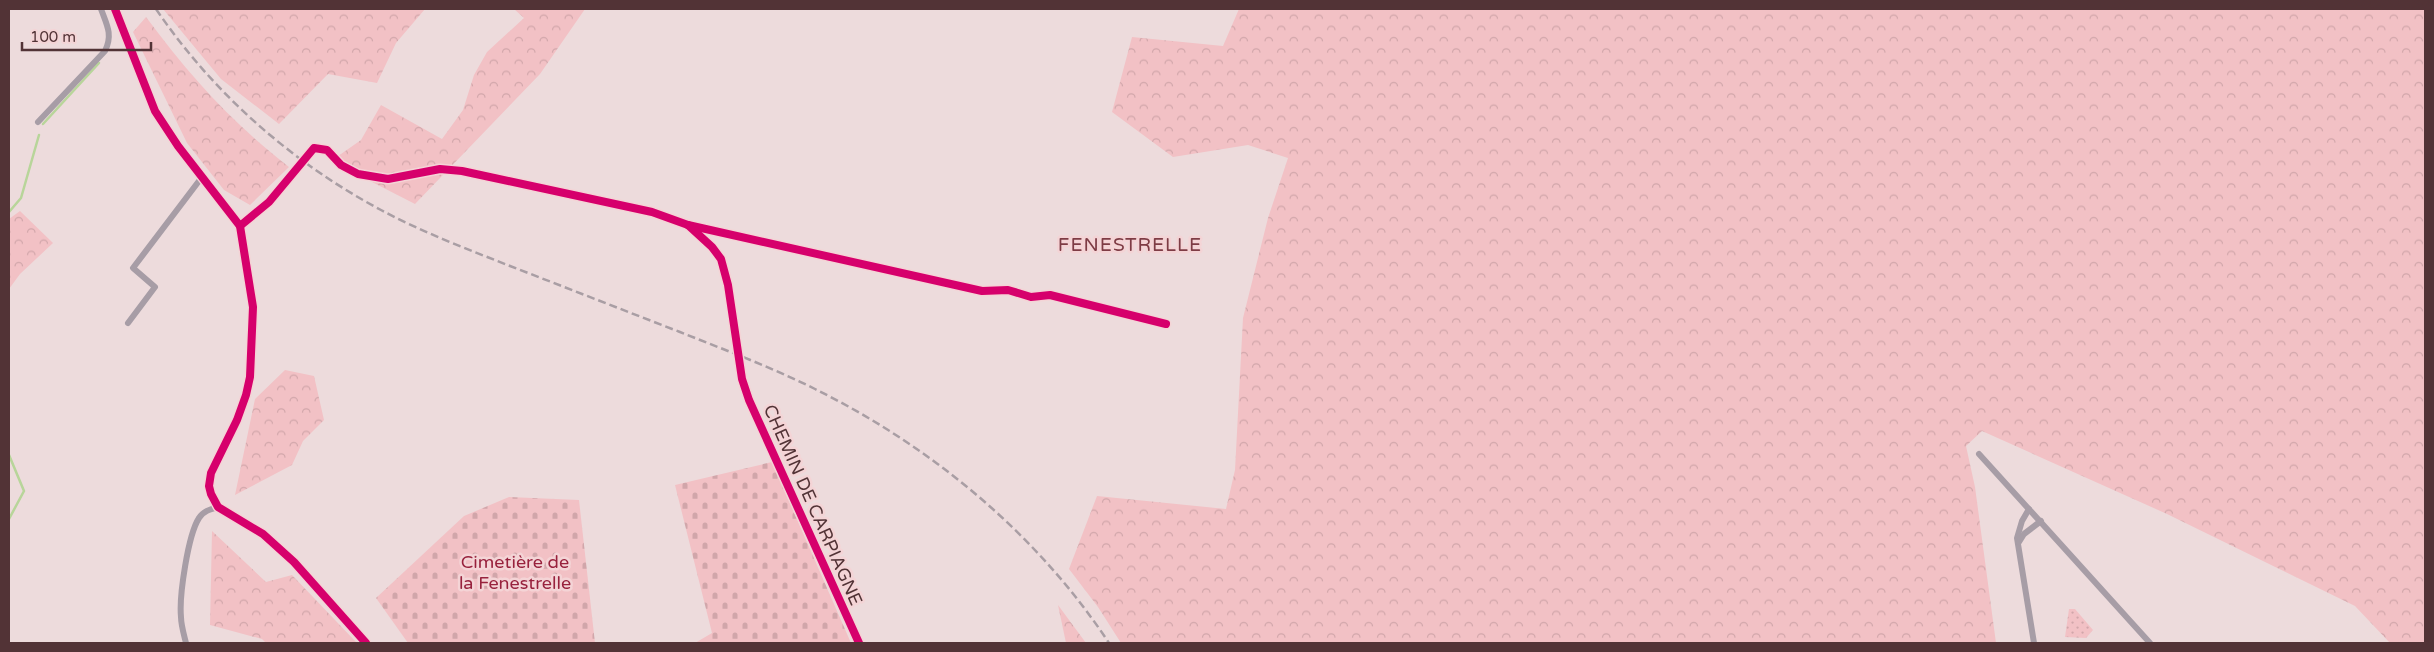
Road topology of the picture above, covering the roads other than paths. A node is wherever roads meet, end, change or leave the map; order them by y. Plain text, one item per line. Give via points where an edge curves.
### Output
1 (101, 9) edge
2 (115, 9) edge
3 (38, 122) dead end
4 (202, 177) junction
5 (688, 225) junction
6 (240, 226) junction
7 (128, 323) dead end
8 (1166, 324) dead end
9 (736, 340) tunnel mouth
10 (742, 379) tunnel mouth
11 (1978, 454) dead end
12 (218, 507) junction
13 (2029, 508) junction
14 (2041, 521) junction
15 (2018, 543) junction
16 (186, 643) edge
17 (366, 643) edge
18 (859, 643) edge
19 (2034, 643) edge
20 (2150, 643) edge

1 - 3 street via 110,32 105,51
2 - 4 street via 155,111
4 - 6 street
4 - 7 street via 133,268 155,287
5 - 6 street, bridge via 652,212 462,171 440,169 388,179 358,174 342,165 327,150 314,148 269,202
5 - 8 street via 982,291 1008,290 1031,297 1050,295
5 - 9 street via 721,259
6 - 12 street via 253,307 250,376 237,420 210,478 209,486
10 - 18 street, CHEMIN DE CARPIAGNE
11 - 13 street
12 - 16 street via 205,511 199,518 183,578 180,617
12 - 17 street via 264,534 294,562
13 - 14 street
13 - 15 street
14 - 15 street
14 - 20 street
15 - 19 street

